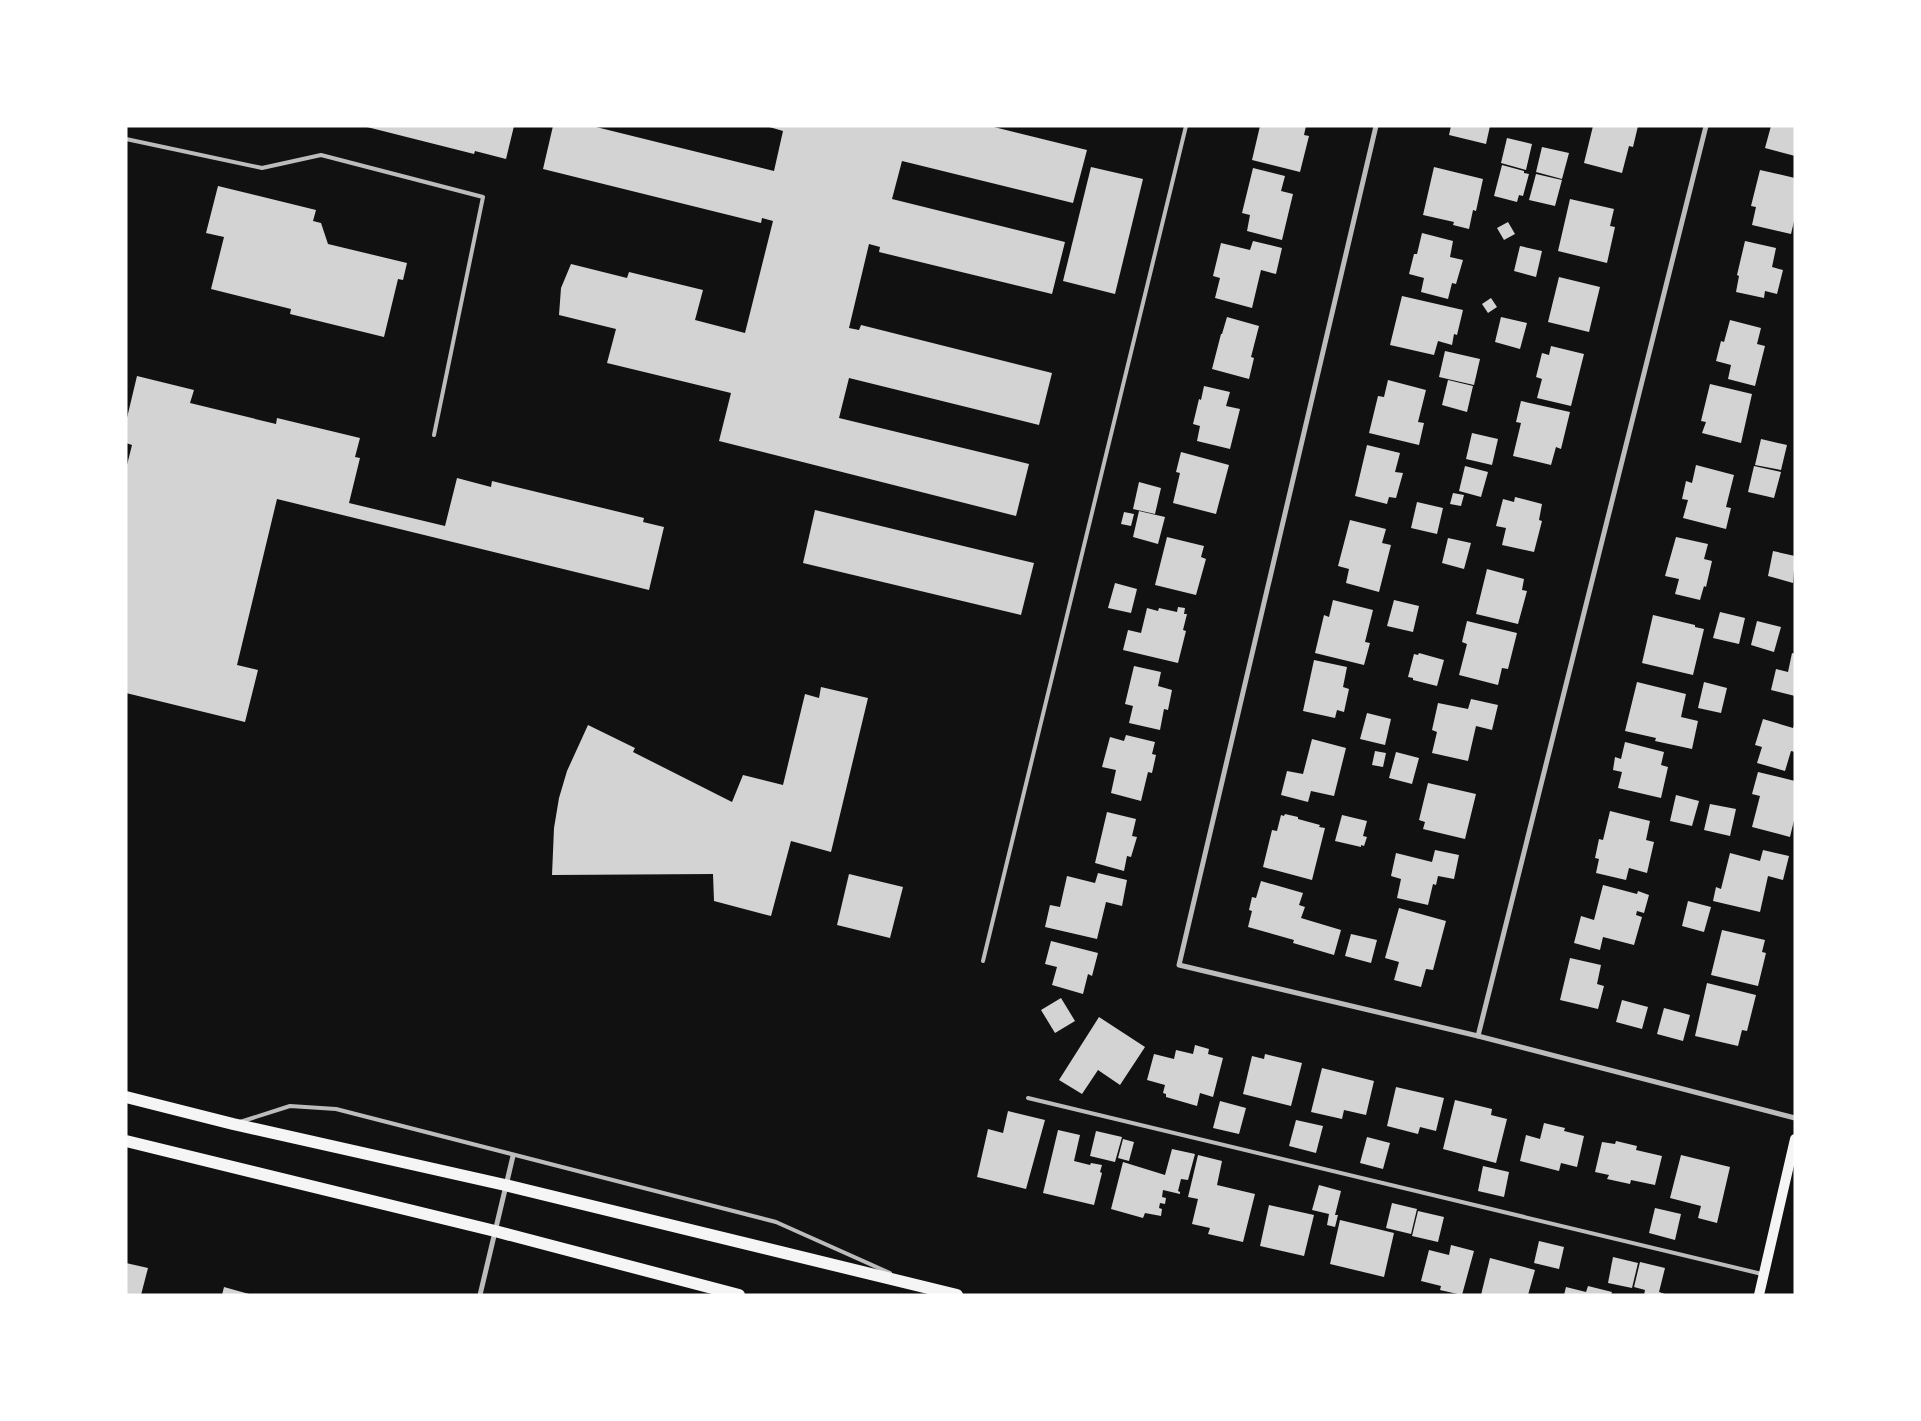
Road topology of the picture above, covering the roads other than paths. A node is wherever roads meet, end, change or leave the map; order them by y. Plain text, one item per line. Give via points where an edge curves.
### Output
1 (1186, 126) edge
2 (1376, 126) edge
3 (1706, 126) edge
4 (126, 139) edge
5 (434, 435) dead end
6 (983, 961) dead end
7 (1478, 1036) junction
8 (126, 1097) edge
9 (1028, 1098) dead end
10 (1795, 1118) edge
11 (233, 1124) junction
12 (1795, 1139) edge
13 (126, 1141) edge
14 (513, 1156) junction
15 (505, 1184) junction
16 (495, 1231) junction
17 (1763, 1274) junction
18 (915, 1284) junction
19 (480, 1295) edge
20 (739, 1295) edge
21 (956, 1295) edge
22 (1759, 1295) edge

1 - 6 lane
2 - 7 street via 1179,965
3 - 7 street
4 - 5 lane via 262,168 321,155 483,197
7 - 10 street
8 - 11 main road
9 - 17 lane
11 - 14 lane via 290,1106 336,1110
11 - 15 main road
12 - 17 main road
13 - 16 main road
14 - 15 street
14 - 18 lane via 776,1222
15 - 16 street
15 - 18 main road
16 - 19 street
16 - 20 main road
17 - 22 main road
18 - 21 main road

